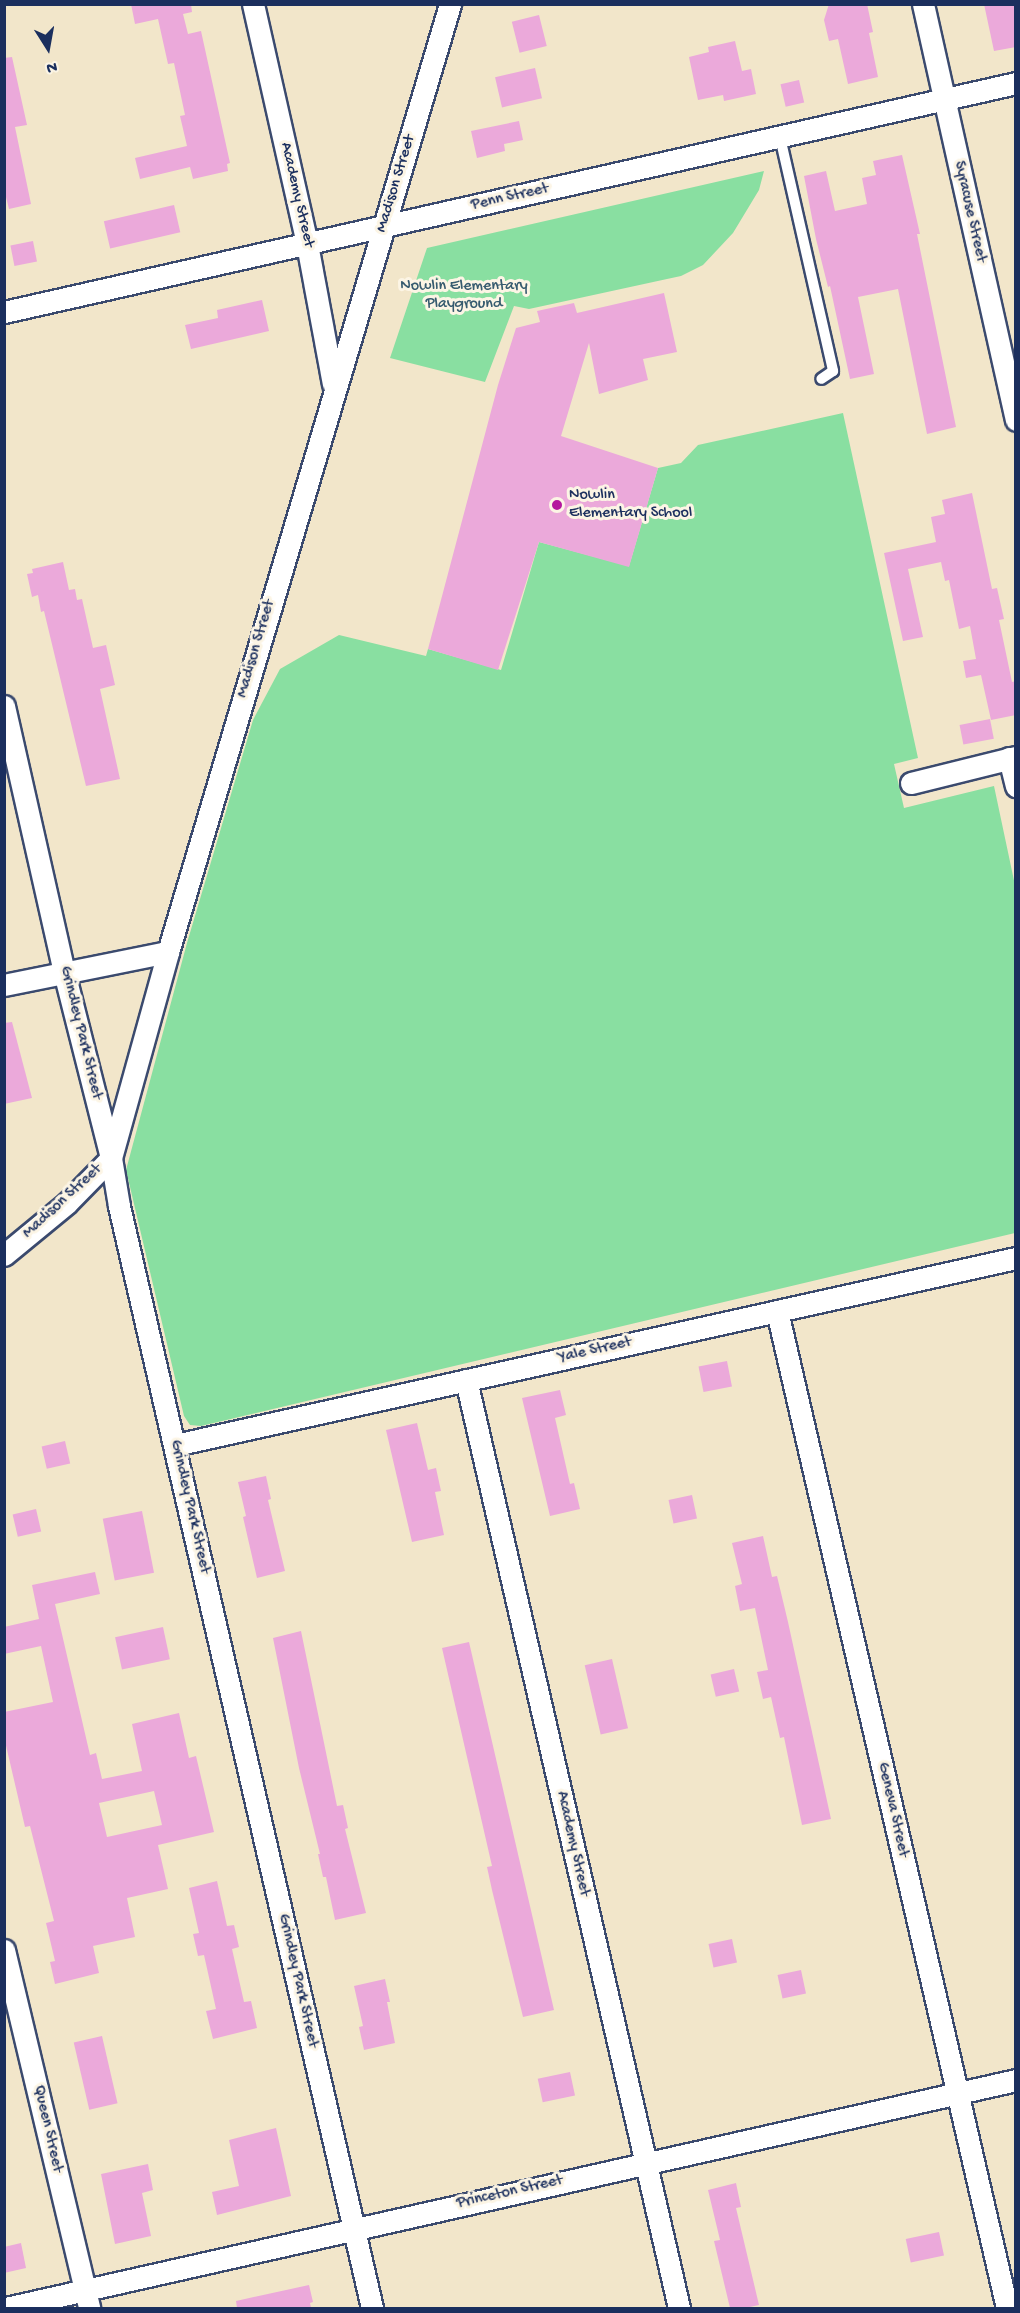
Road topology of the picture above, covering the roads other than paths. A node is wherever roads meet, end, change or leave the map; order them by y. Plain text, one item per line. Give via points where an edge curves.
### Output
1 (253, 4) edge
2 (450, 4) edge
3 (923, 4) edge
4 (1016, 83) edge
5 (944, 99) junction
6 (780, 137) junction
7 (385, 227) junction
8 (307, 244) junction
9 (4, 312) edge
10 (821, 379) dead end
11 (334, 387) junction
12 (1016, 420) edge
13 (4, 706) edge
14 (1012, 757) edge
15 (911, 783) dead end
16 (1016, 786) edge
17 (168, 952) junction
18 (64, 972) junction
19 (4, 986) edge
20 (111, 1158) junction
21 (4, 1254) edge
22 (1016, 1258) edge
23 (777, 1311) junction
24 (466, 1380) junction
25 (175, 1445) junction
26 (4, 1950) edge
27 (1016, 2080) edge
28 (957, 2093) junction
29 (645, 2162) junction
30 (354, 2229) junction
31 (87, 2300) edge
32 (6, 2308) edge
33 (372, 2308) edge
34 (679, 2308) edge
35 (1007, 2308) edge

1 - 8 street, Academy Street
2 - 7 street, Madison Street
3 - 5 street, Syracuse Street
4 - 5 street, Penn Street
5 - 6 street, Penn Street
5 - 12 street, Syracuse Street
6 - 7 street, Penn Street
6 - 10 lane via 833,371
7 - 8 street, Penn Street
7 - 11 street, Madison Street
8 - 9 street, Penn Street
8 - 11 street, Academy Street
11 - 17 street, Madison Street
13 - 18 street, Grindley Park Street
14 - 15 street
14 - 16 street
17 - 18 street
17 - 20 street, Madison Street
18 - 19 street
18 - 20 street, Grindley Park Street
20 - 21 street, Madison Street via 67,1203
20 - 25 street, Grindley Park Street
22 - 23 street, Yale Street
23 - 24 street, Yale Street
23 - 28 street, Geneva Street
24 - 25 street, Yale Street
24 - 29 street, Academy Street
25 - 30 street, Grindley Park Street
26 - 31 street, Queen Street
27 - 28 street, Princeton Street
28 - 29 street, Princeton Street
28 - 35 street, Geneva Street
29 - 30 street, Princeton Street
29 - 34 street, Academy Street
30 - 31 street, Princeton Street
30 - 33 street, Grindley Park Street
31 - 32 street, Princeton Street

